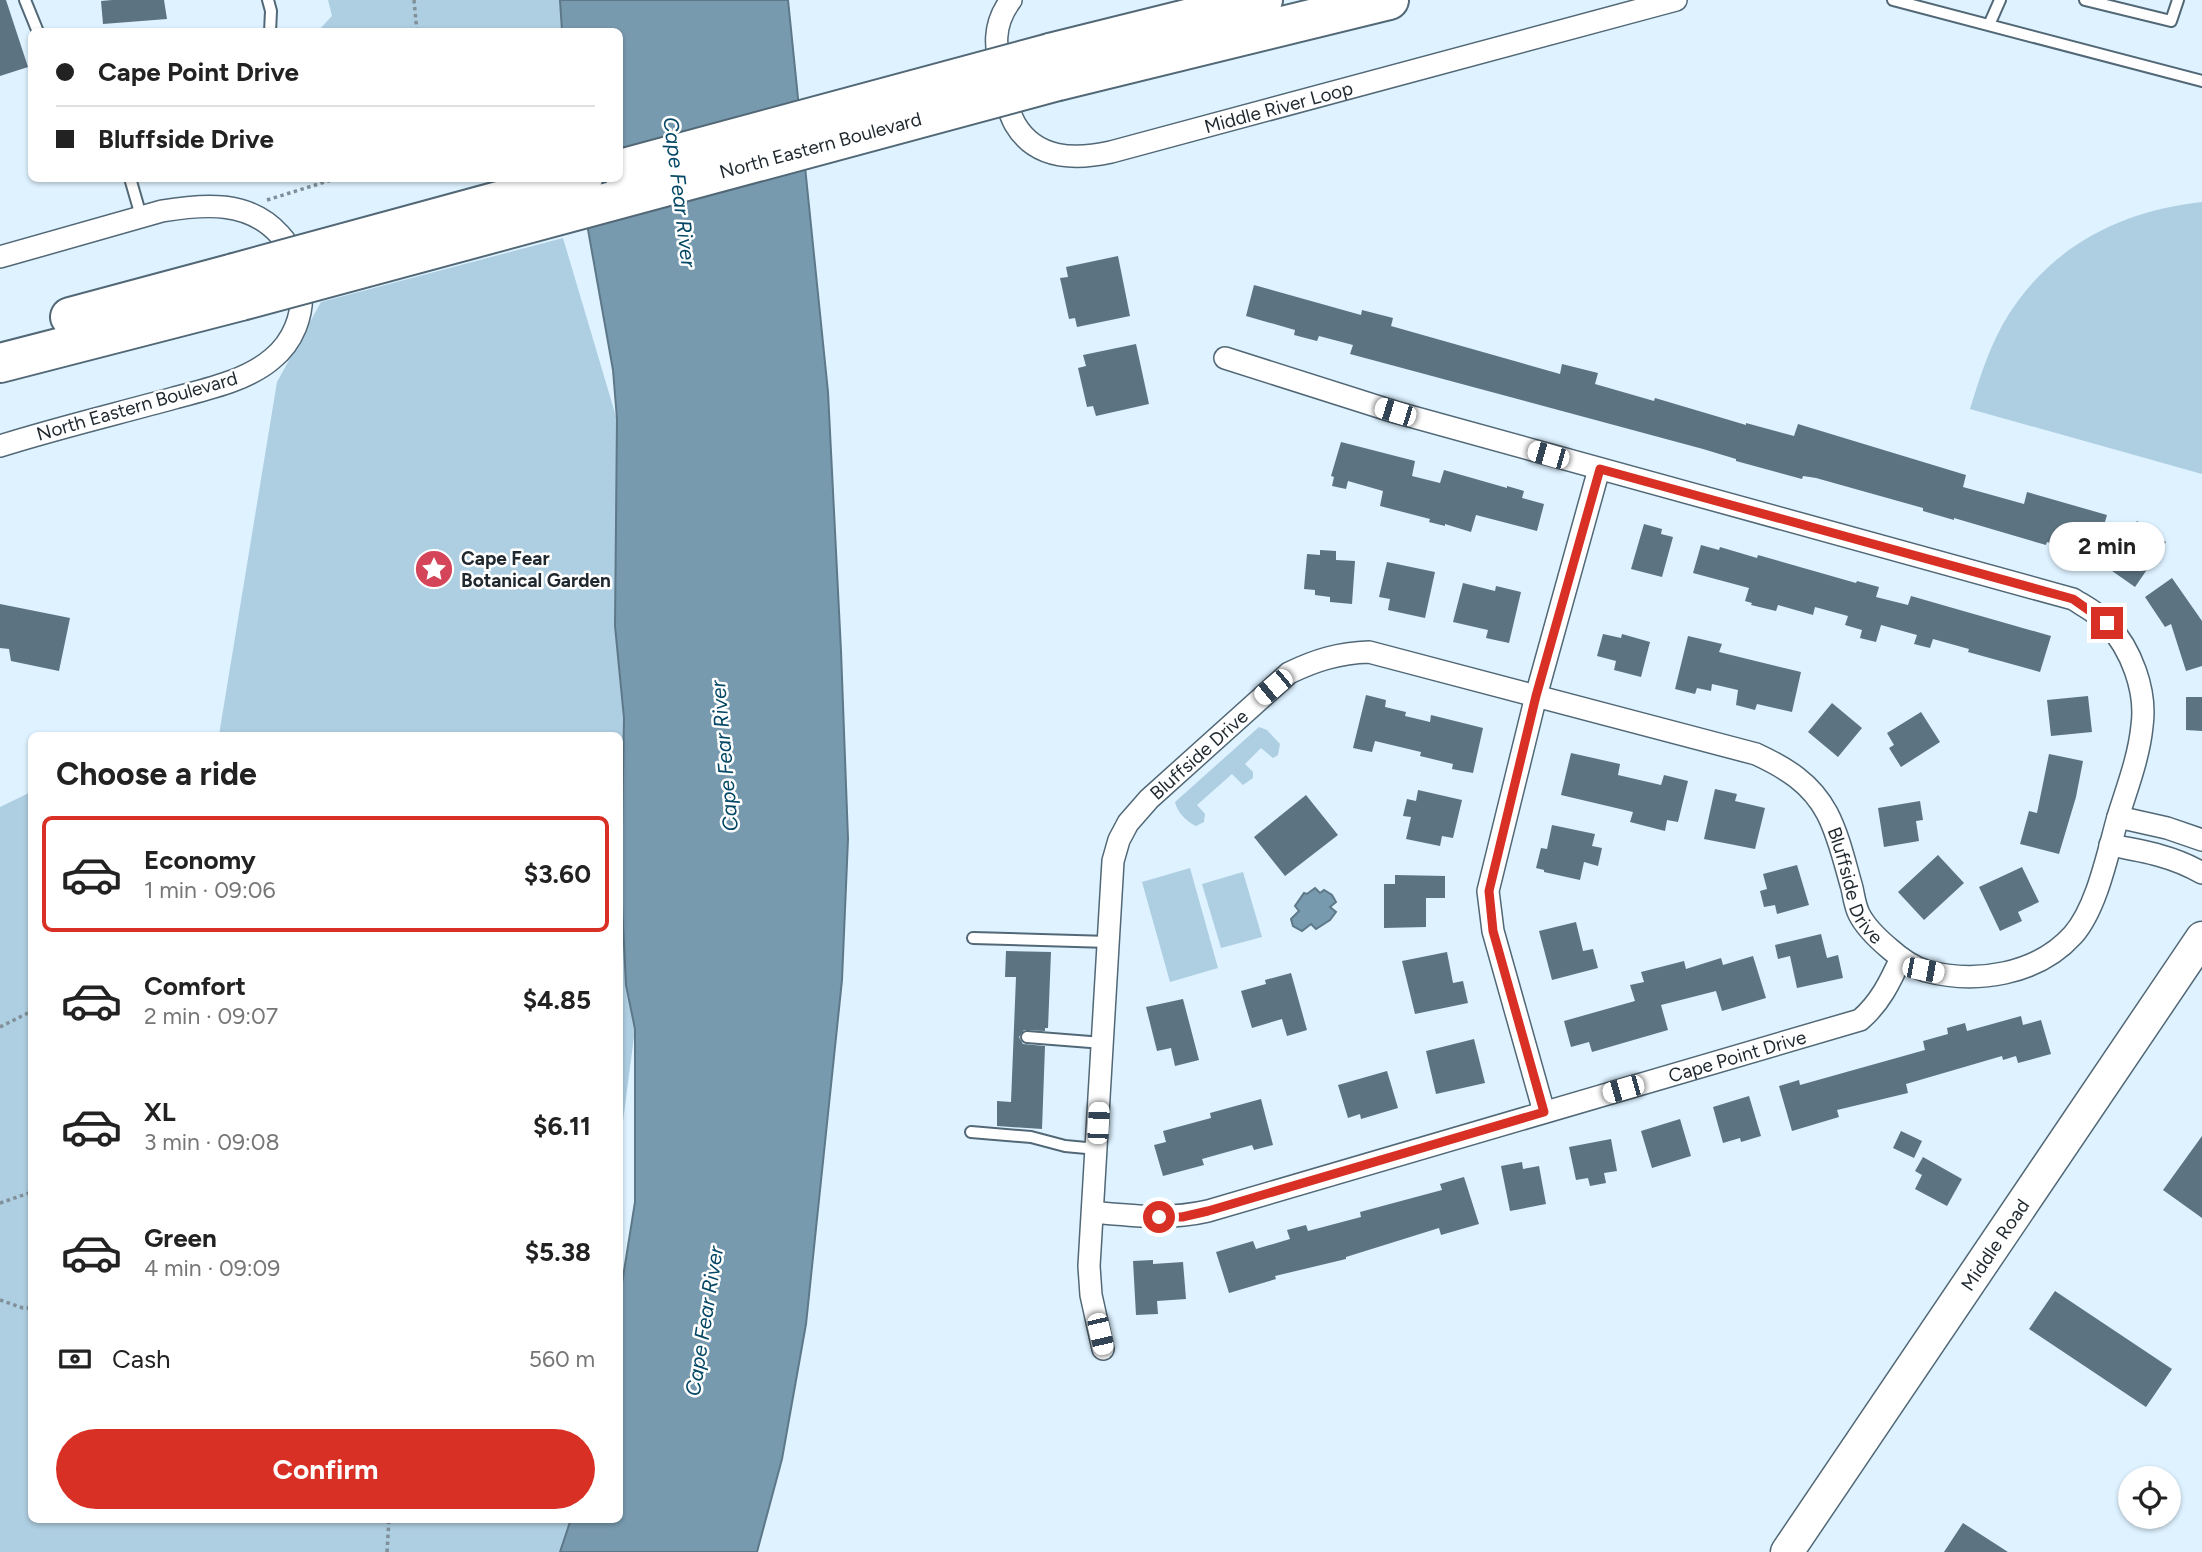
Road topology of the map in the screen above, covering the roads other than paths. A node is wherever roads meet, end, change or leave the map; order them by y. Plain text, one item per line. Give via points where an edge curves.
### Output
1 (24, 0) edge
2 (268, 0) edge
3 (1011, 0) edge
4 (1263, 0) edge
5 (1390, 0) edge
6 (1676, 0) edge
7 (1893, 0) edge
8 (2000, 0) edge
9 (2085, 0) edge
10 (2178, 0) edge
11 (1989, 25) junction
12 (36, 28) edge
13 (270, 28) edge
14 (1054, 67) junction
15 (2202, 81) edge
16 (623, 168) edge
17 (131, 182) edge
18 (570, 182) edge
19 (141, 216) junction
20 (0, 257) edge
21 (237, 287) junction
22 (0, 336) edge
23 (1225, 358) dead end
24 (0, 363) edge
25 (0, 446) edge
26 (1600, 469) junction
27 (1536, 696) junction
28 (2118, 817) junction
29 (2202, 841) edge
30 (2110, 845) junction
31 (2202, 873) edge
32 (973, 938) dead end
33 (2202, 938) edge
34 (1109, 942) junction
35 (1901, 958) junction
36 (1027, 1037) dead end
37 (1103, 1043) junction
38 (1544, 1112) junction
39 (971, 1132) dead end
40 (1097, 1149) junction
41 (1093, 1212) junction
42 (1103, 1349) dead end
43 (1787, 1552) edge

1 - 12 lane
2 - 13 lane
3 - 6 street, Middle River Loop via 1000,18 995,42 1011,113 1031,141 1047,152 1069,158 1122,149
4 - 14 highway
5 - 14 highway
7 - 11 lane
8 - 11 lane
9 - 10 lane via 2171,21
11 - 15 lane
14 - 16 highway, North Eastern Boulevard, bridge
14 - 21 highway, North Eastern Boulevard, bridge
17 - 19 lane
18 - 21 highway, North Eastern Boulevard, bridge
19 - 20 street, North Eastern Boulevard
19 - 25 street, North Eastern Boulevard via 193,206 236,208 276,231 293,253 301,287 302,307 294,333 279,354 260,368 212,387
21 - 22 highway, North Eastern Boulevard
21 - 24 highway, North Eastern Boulevard
23 - 26 street, Bluffside Drive via 1395,412
26 - 27 street
26 - 28 street, Bluffside Drive via 2073,599 2091,610 2119,639 2141,695 2142,726
27 - 34 street, Bluffside Drive via 1369,652 1344,653 1289,673 1128,823 1113,861
27 - 35 street, Bluffside Drive via 1756,754 1787,768 1810,788 1828,813 1858,913 1874,936
27 - 38 street via 1489,891 1493,931
28 - 29 street
28 - 30 street, Bluffside Drive
30 - 31 street via 2184,862
30 - 35 street, Bluffside Drive via 2098,888 2073,935 2042,960 1976,978 1923,970
32 - 34 lane
33 - 43 main road, Middle Road
34 - 37 street, Bluffside Drive
35 - 38 street, Cape Point Drive via 1886,990 1860,1020
36 - 37 lane
37 - 40 street, Bluffside Drive
38 - 41 street, Cape Point Drive via 1182,1217
39 - 40 lane
40 - 41 street, Bluffside Drive
41 - 42 street, Bluffside Drive via 1091,1295

